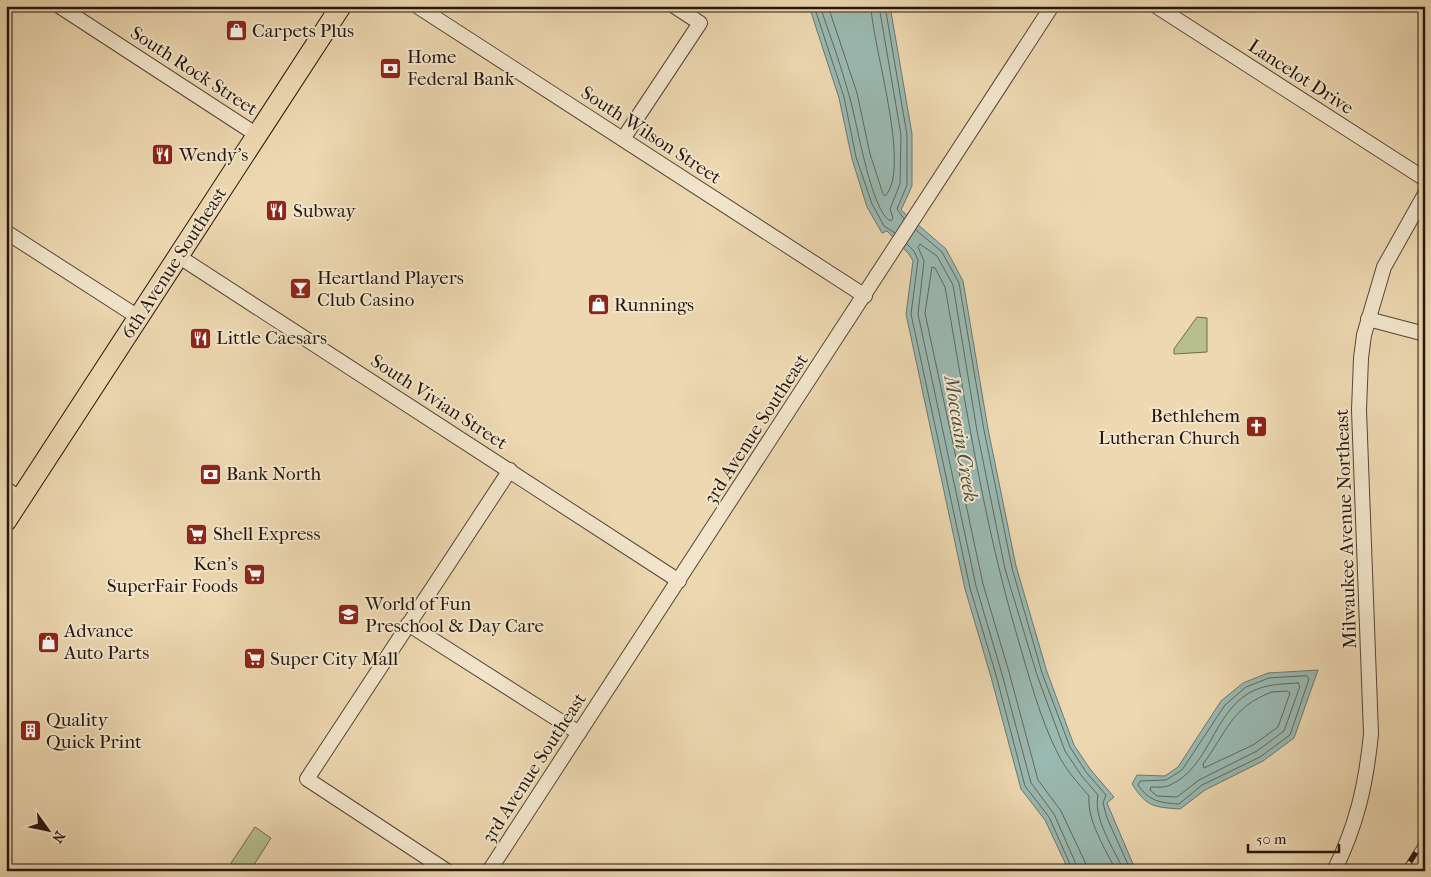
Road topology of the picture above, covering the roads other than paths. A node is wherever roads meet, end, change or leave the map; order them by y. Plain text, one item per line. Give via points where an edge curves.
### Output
1 (59, 6) edge
2 (341, 6) edge
3 (417, 6) edge
4 (674, 6) edge
5 (1052, 6) edge
6 (1156, 6) edge
7 (257, 135) junction
8 (623, 139) junction
9 (1425, 179) edge
10 (1425, 194) edge
11 (6, 232) edge
12 (178, 256) junction
13 (865, 296) junction
14 (138, 317) junction
15 (1368, 319) junction
16 (1425, 334) edge
17 (510, 470) junction
18 (13, 494) edge
19 (6, 521) edge
20 (679, 581) junction
21 (408, 624) junction
22 (579, 733) junction
23 (446, 871) edge
24 (489, 871) edge
25 (1334, 871) edge

1 - 7 street, South Rock Street
2 - 7 highway, 6th Avenue Southeast
3 - 8 street, South Wilson Street
4 - 8 street via 700,23
5 - 13 street, 3rd Avenue Southeast
6 - 9 street, Lancelot Drive
7 - 12 highway, 6th Avenue Southeast
8 - 13 street, South Wilson Street
10 - 15 street, Milwaukee Avenue Northeast via 1384,267
11 - 14 street
12 - 14 highway, 6th Avenue Southeast
12 - 17 street, South Vivian Street
13 - 20 street, 3rd Avenue Southeast
14 - 18 highway, 6th Avenue Southeast
15 - 16 street
15 - 25 street, Milwaukee Avenue Northeast via 1359,410 1371,734 1366,780 1354,827
17 - 20 street, South Vivian Street
17 - 21 street
18 - 19 highway, 6th Avenue Southeast
20 - 22 street, 3rd Avenue Southeast
21 - 22 street
21 - 23 street via 307,780
22 - 24 street, 3rd Avenue Southeast

